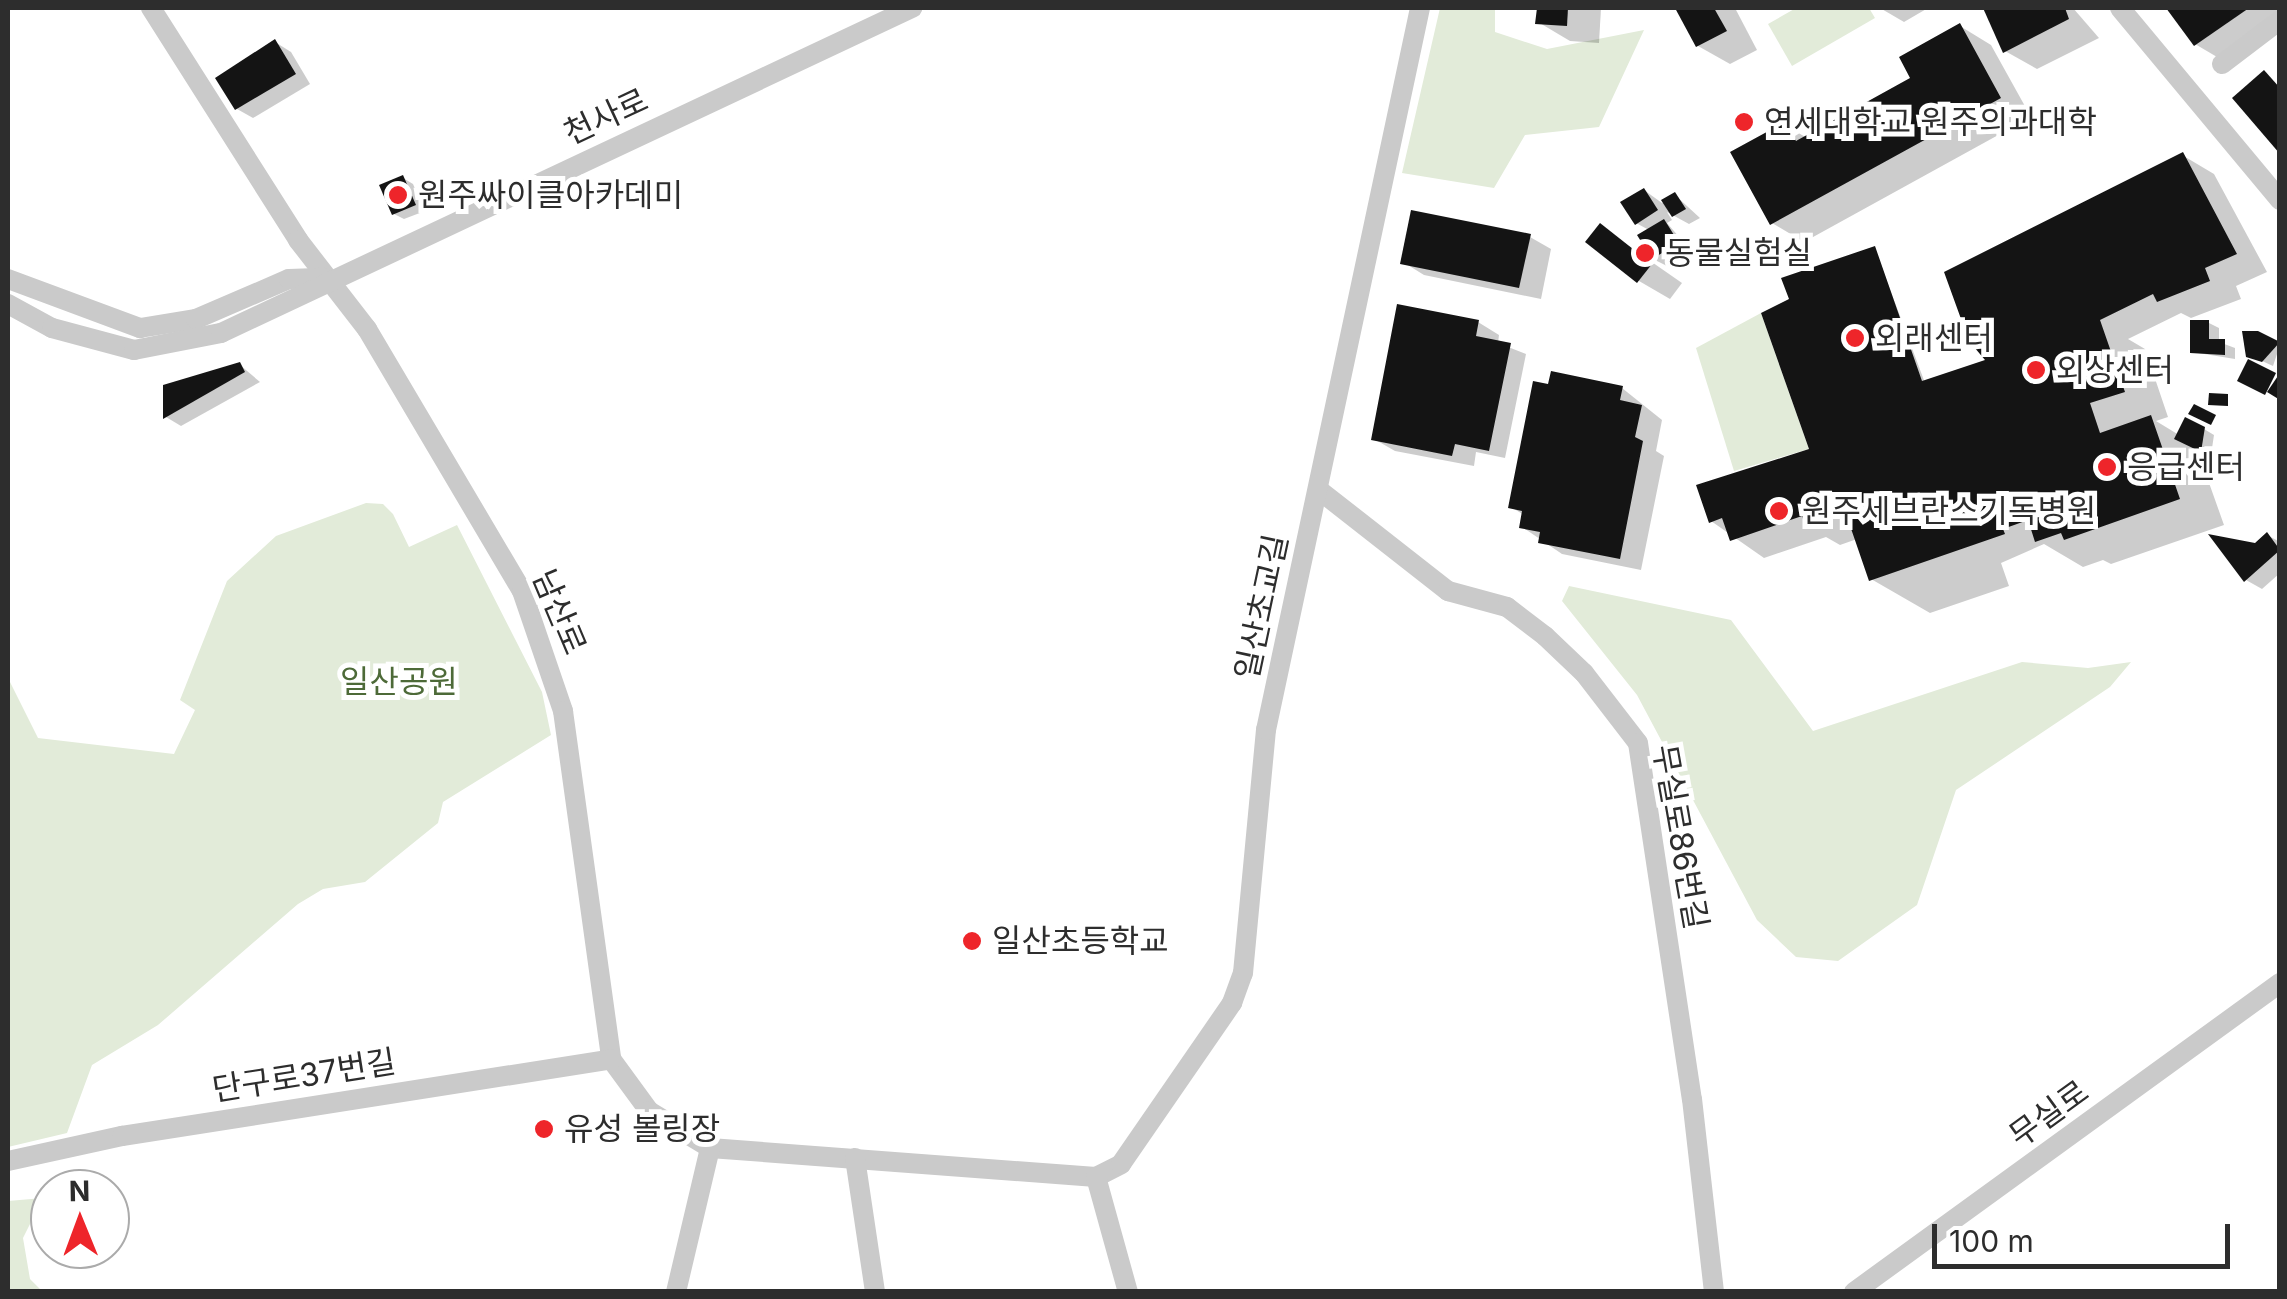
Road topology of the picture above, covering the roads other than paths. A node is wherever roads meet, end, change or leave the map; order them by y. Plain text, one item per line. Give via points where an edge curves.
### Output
1 (152, 8) edge
2 (912, 8) edge
3 (1420, 8) edge
4 (2120, 8) edge
5 (2280, 20) edge
6 (2222, 64) dead end
7 (2280, 200) edge
8 (324, 278) junction
9 (8, 279) edge
10 (8, 304) edge
11 (140, 328) junction
12 (134, 350) junction
13 (1319, 490) junction
14 (2280, 983) edge
15 (611, 1060) junction
16 (710, 1148) junction
17 (855, 1158) junction
18 (8, 1161) edge
19 (1096, 1178) junction
20 (676, 1292) edge
21 (876, 1292) edge
22 (1128, 1292) edge
23 (1714, 1292) edge
24 (1854, 1292) edge

1 - 8 street, 남산로
2 - 8 street, 천사로
3 - 13 street, 일산초교길
4 - 7 street
5 - 6 street
8 - 11 street, 천사로 via 290,280 196,318
8 - 12 street, 천사로 via 220,333
8 - 15 street, 남산로 via 367,330 444,457 522,591 547,656 562,711
9 - 11 street
10 - 12 street, 천사로 via 52,328
11 - 12 street
13 - 19 street, 일산초교길 via 1266,730 1243,973 1232,1003 1121,1164
13 - 23 street, 무실로86번길 via 1448,591 1508,607 1545,636 1638,742
14 - 24 street, 무실로
15 - 16 street, 남산로 via 649,1111
15 - 18 street, 단구로37번길 via 122,1136
16 - 17 street, 남산로
16 - 20 street
17 - 19 street, 남산로
17 - 21 street
19 - 22 street

